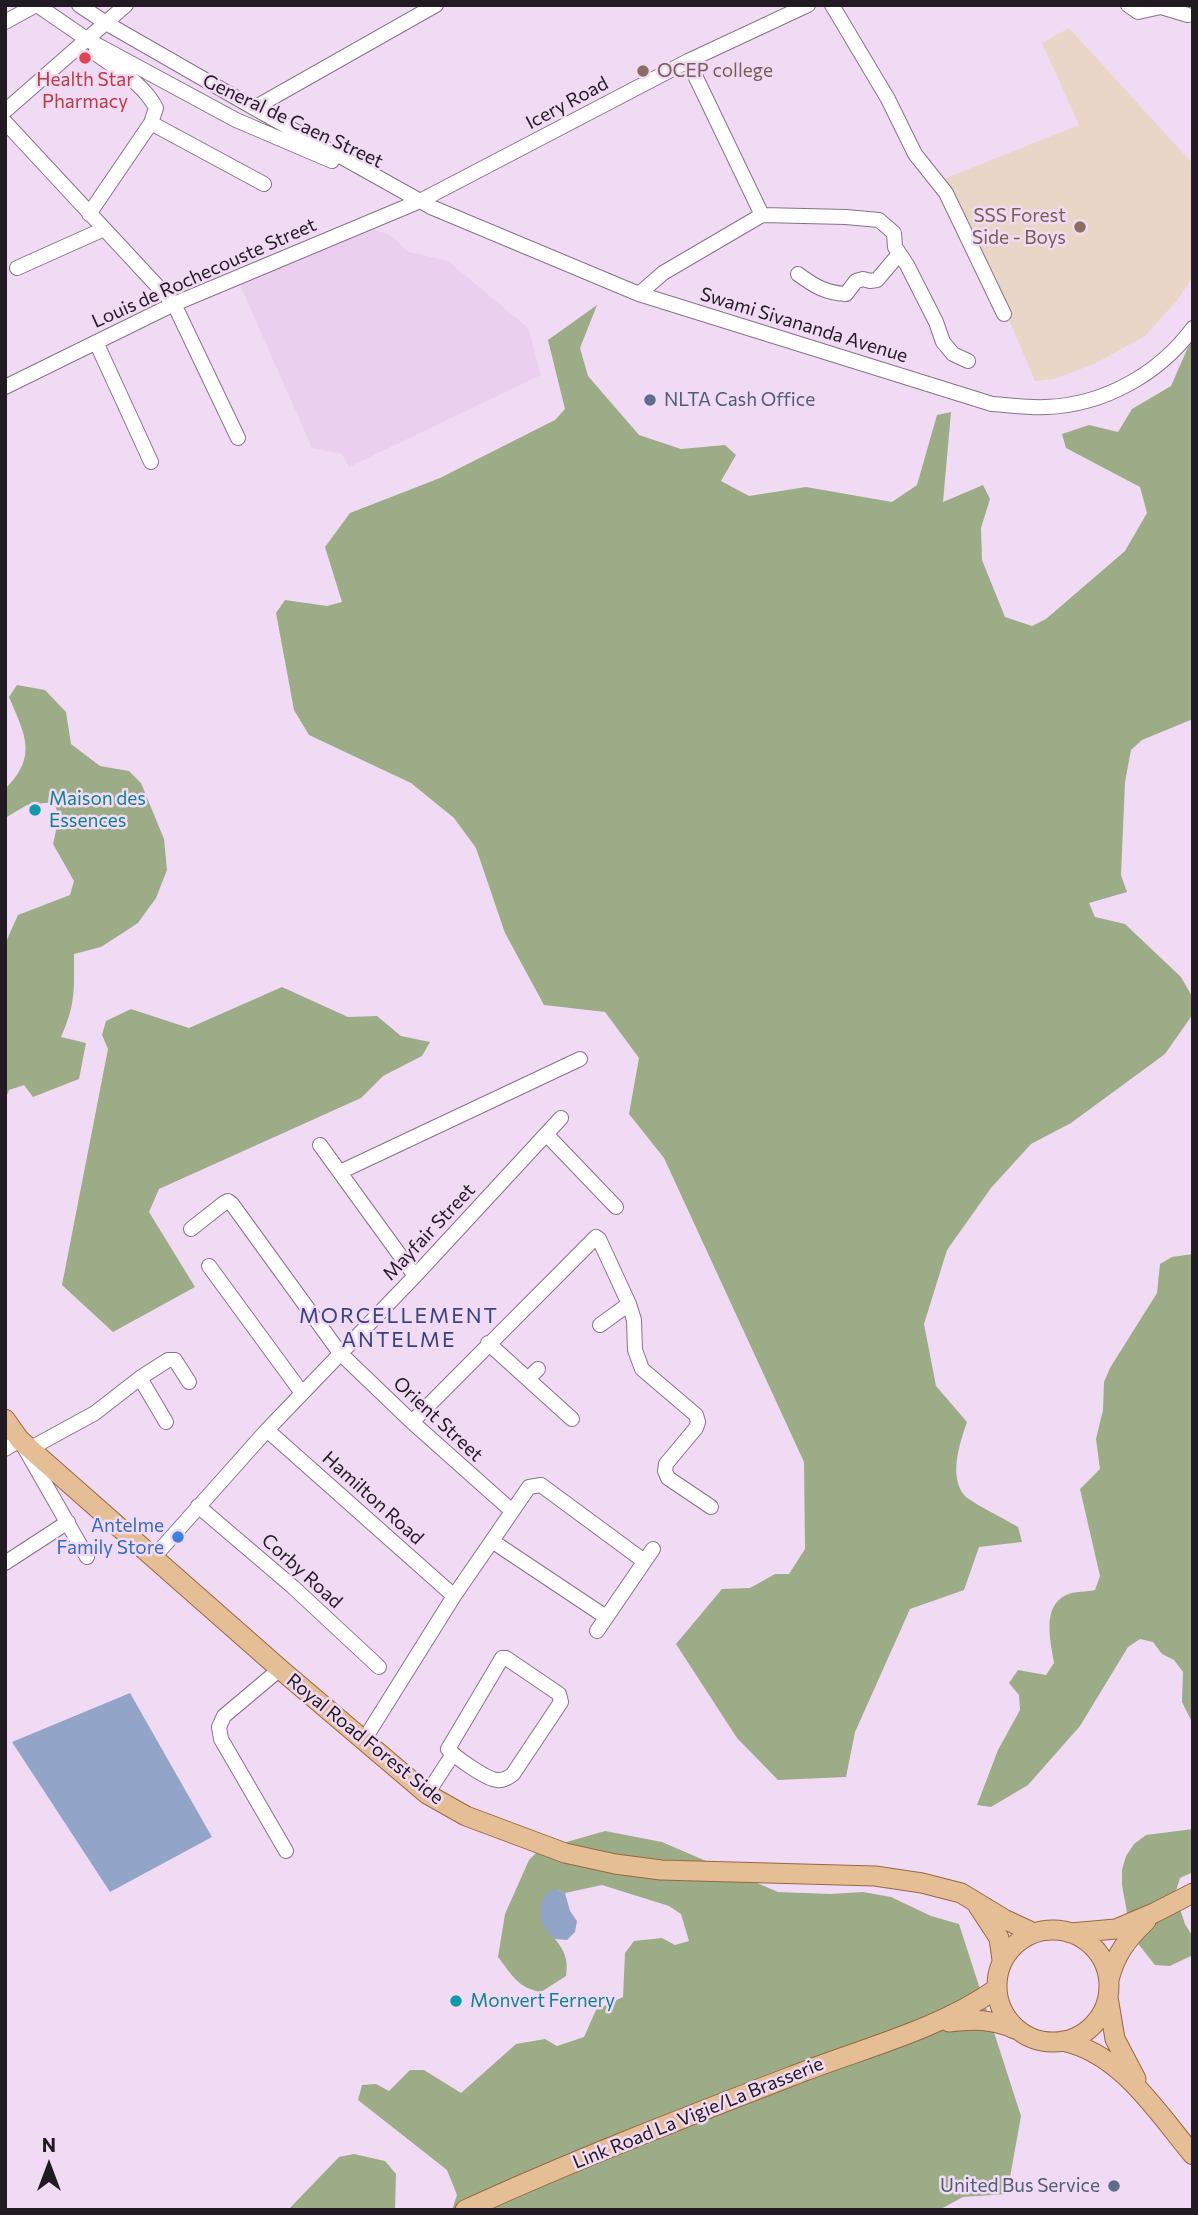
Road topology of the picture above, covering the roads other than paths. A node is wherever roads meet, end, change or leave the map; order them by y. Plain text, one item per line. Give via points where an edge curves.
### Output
1 (36, 5) edge
2 (79, 5) edge
3 (126, 5) edge
4 (436, 5) edge
5 (808, 5) edge
6 (832, 5) edge
7 (1128, 5) edge
8 (1175, 5) edge
9 (1153, 7) edge
10 (783, 11) edge
11 (1191, 17) edge
12 (5, 22) edge
13 (106, 23) junction
14 (85, 42) junction
15 (688, 61) junction
16 (254, 108) junction
17 (5, 111) edge
18 (5, 122) edge
19 (151, 123) junction
20 (264, 184) dead end
21 (398, 190) junction
22 (420, 201) junction
23 (89, 214) junction
24 (762, 215) junction
25 (104, 229) junction
26 (899, 254) junction
27 (17, 268) dead end
28 (798, 274) dead end
29 (639, 294) junction
30 (174, 304) junction
31 (1003, 314) dead end
32 (1193, 328) edge
33 (96, 342) junction
34 (968, 361) dead end
35 (5, 387) edge
36 (238, 438) dead end
37 (151, 462) dead end
38 (580, 1059) dead end
39 (561, 1118) dead end
40 (547, 1135) junction
41 (320, 1145) dead end
42 (340, 1172) junction
43 (616, 1207) dead end
44 (191, 1229) dead end
45 (209, 1266) dead end
46 (415, 1276) junction
47 (629, 1304) junction
48 (600, 1325) dead end
49 (488, 1343) junction
50 (340, 1353) junction
51 (140, 1378) junction
52 (189, 1382) dead end
53 (302, 1394) junction
54 (5, 1419) edge
55 (572, 1419) dead end
56 (166, 1422) dead end
57 (412, 1422) junction
58 (267, 1430) junction
59 (19, 1446) edge
60 (198, 1506) junction
61 (711, 1507) dead end
62 (512, 1511) junction
63 (68, 1522) junction
64 (492, 1541) junction
65 (87, 1557) dead end
66 (153, 1558) junction
67 (5, 1563) edge
68 (454, 1595) junction
69 (606, 1617) junction
70 (597, 1631) dead end
71 (379, 1667) dead end
72 (280, 1669) junction
73 (365, 1740) junction
74 (453, 1754) junction
75 (427, 1794) junction
76 (286, 1851) dead end
77 (1193, 1893) edge
78 (975, 1902) junction
79 (1154, 1913) junction
80 (1034, 1933) junction
81 (1070, 1933) junction
82 (1002, 1960) junction
83 (1108, 1989) junction
84 (996, 1990) junction
85 (934, 2023) junction
86 (1019, 2031) junction
87 (1062, 2041) junction
88 (1146, 2098) junction
89 (1193, 2155) edge
90 (465, 2210) edge

1 - 12 street
1 - 14 street, General de Caen Street
2 - 13 street, General de Caen Street
3 - 13 street
4 - 16 street
5 - 10 street, Icery Road
6 - 31 street via 915,154 946,193
7 - 9 street via 1138,12
8 - 11 street
9 - 11 street
10 - 15 street, Icery Road
13 - 14 street
13 - 16 street, General de Caen Street
14 - 17 street
14 - 19 street via 150,96 156,108
14 - 21 street, General de Caen Street via 236,120
15 - 22 street, Icery Road
15 - 24 street
16 - 21 street, General de Caen Street
18 - 23 street
19 - 20 street
19 - 23 street
21 - 22 street, Swami Sivananda Avenue
22 - 29 street, Swami Sivananda Avenue
22 - 30 street, Louis de Rochecouste Street
23 - 25 street
24 - 26 street via 879,220 894,233
24 - 29 street via 663,273
25 - 27 street
25 - 30 street
26 - 28 street via 877,280 856,281 846,294 822,290
26 - 34 street via 943,342 953,354
29 - 32 street, Swami Sivananda Avenue via 992,404 1045,408 1122,388 1179,347
30 - 33 street, Louis de Rochecouste Street
30 - 36 street
33 - 35 street, Louis de Rochecouste Street
33 - 37 street
38 - 42 street
39 - 40 street, Mayfair Street
40 - 43 street
40 - 46 street, Mayfair Street
41 - 42 street
42 - 46 street
44 - 50 street, Orient Street via 224,1203 232,1204
45 - 53 street
46 - 50 street, Mayfair Street
47 - 48 street
47 - 49 street via 596,1237
47 - 61 street via 642,1369 696,1415 698,1422 665,1471 668,1478
49 - 55 street via 533,1374
49 - 57 street
50 - 53 street, Mayfair Street
50 - 57 street, Orient Street
51 - 52 street via 172,1359
51 - 56 street
51 - 59 street via 95,1413
53 - 58 street, Mayfair Street
54 - 59 main road, Royal Road Forest Side
57 - 62 street, Orient Street
58 - 60 street, Mayfair Street
58 - 68 street, Hamilton Road
59 - 63 street
59 - 66 main road, Royal Road Forest Side
60 - 66 street, Mayfair Street
60 - 71 street, Corby Road
62 - 64 street
62 - 69 street via 529,1487 541,1485 649,1555
63 - 65 street
63 - 67 street
64 - 68 street
64 - 69 street
66 - 72 main road, Royal Road Forest Side
68 - 73 street
69 - 70 street
72 - 73 main road, Royal Road Forest Side
72 - 76 street via 224,1716 219,1727 221,1739
73 - 75 main road, Royal Road Forest Side
74 - 74 street via 448,1747 502,1658 559,1694 561,1702 506,1779 488,1777
74 - 75 street
75 - 78 main road, Royal Road Forest Side via 466,1816 516,1835 615,1864 661,1870 875,1876 961,1893
77 - 79 main road
78 - 80 main road, Royal Road Forest Side
78 - 82 main road via 999,1938
79 - 81 main road via 1115,1929
79 - 83 main road via 1121,1948
80 - 81 main road
80 - 82 main road
81 - 83 main road via 1100,1956
82 - 84 main road
83 - 87 main road via 1096,2022 1075,2038
83 - 88 main road via 1115,2039
84 - 85 main road
84 - 86 main road via 1003,2013
85 - 86 main road via 984,2020
85 - 90 main road, Link Road La Vigie/La Brasserie via 666,2124
86 - 87 main road via 1039,2040
87 - 88 main road via 1103,2057
88 - 89 main road

